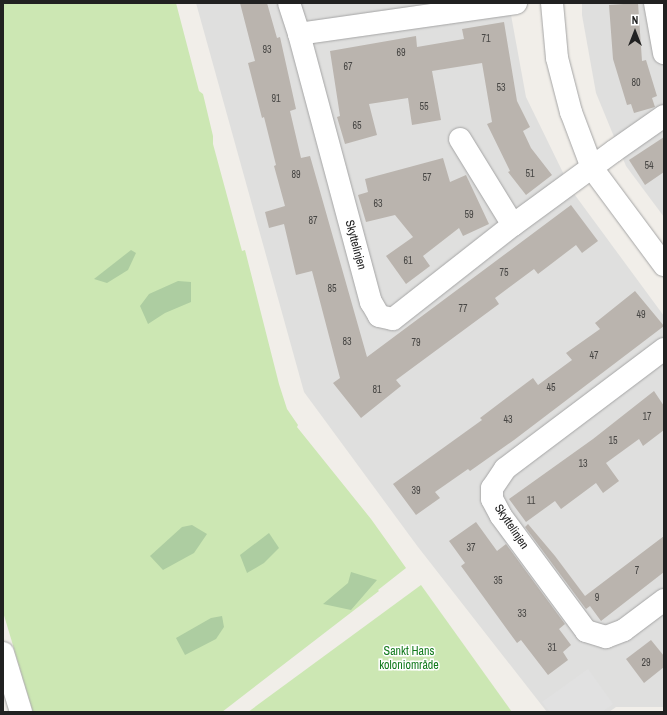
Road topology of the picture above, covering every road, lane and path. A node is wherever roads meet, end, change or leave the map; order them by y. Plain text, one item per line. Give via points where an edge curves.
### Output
1 (289, 3) edge
2 (516, 3) edge
3 (552, 3) edge
4 (655, 3) edge
5 (299, 34) junction
6 (664, 53) edge
7 (664, 116) edge
8 (460, 139) dead end
9 (592, 168) junction
10 (513, 225) junction
11 (664, 265) edge
12 (664, 349) edge
13 (664, 600) edge
14 (3, 653) edge
15 (21, 712) edge

1 - 5 street, Skyttelinjen
2 - 5 street
3 - 9 street via 557,58 571,112
4 - 6 street
5 - 10 street, Skyttelinjen via 371,302 379,316 393,319
7 - 9 street, Skyttelinjen
8 - 10 street
9 - 10 street, Skyttelinjen
9 - 11 street
12 - 13 street, Skyttelinjen via 504,469 492,488 492,500 501,516 586,631 606,637 624,630
14 - 15 street

